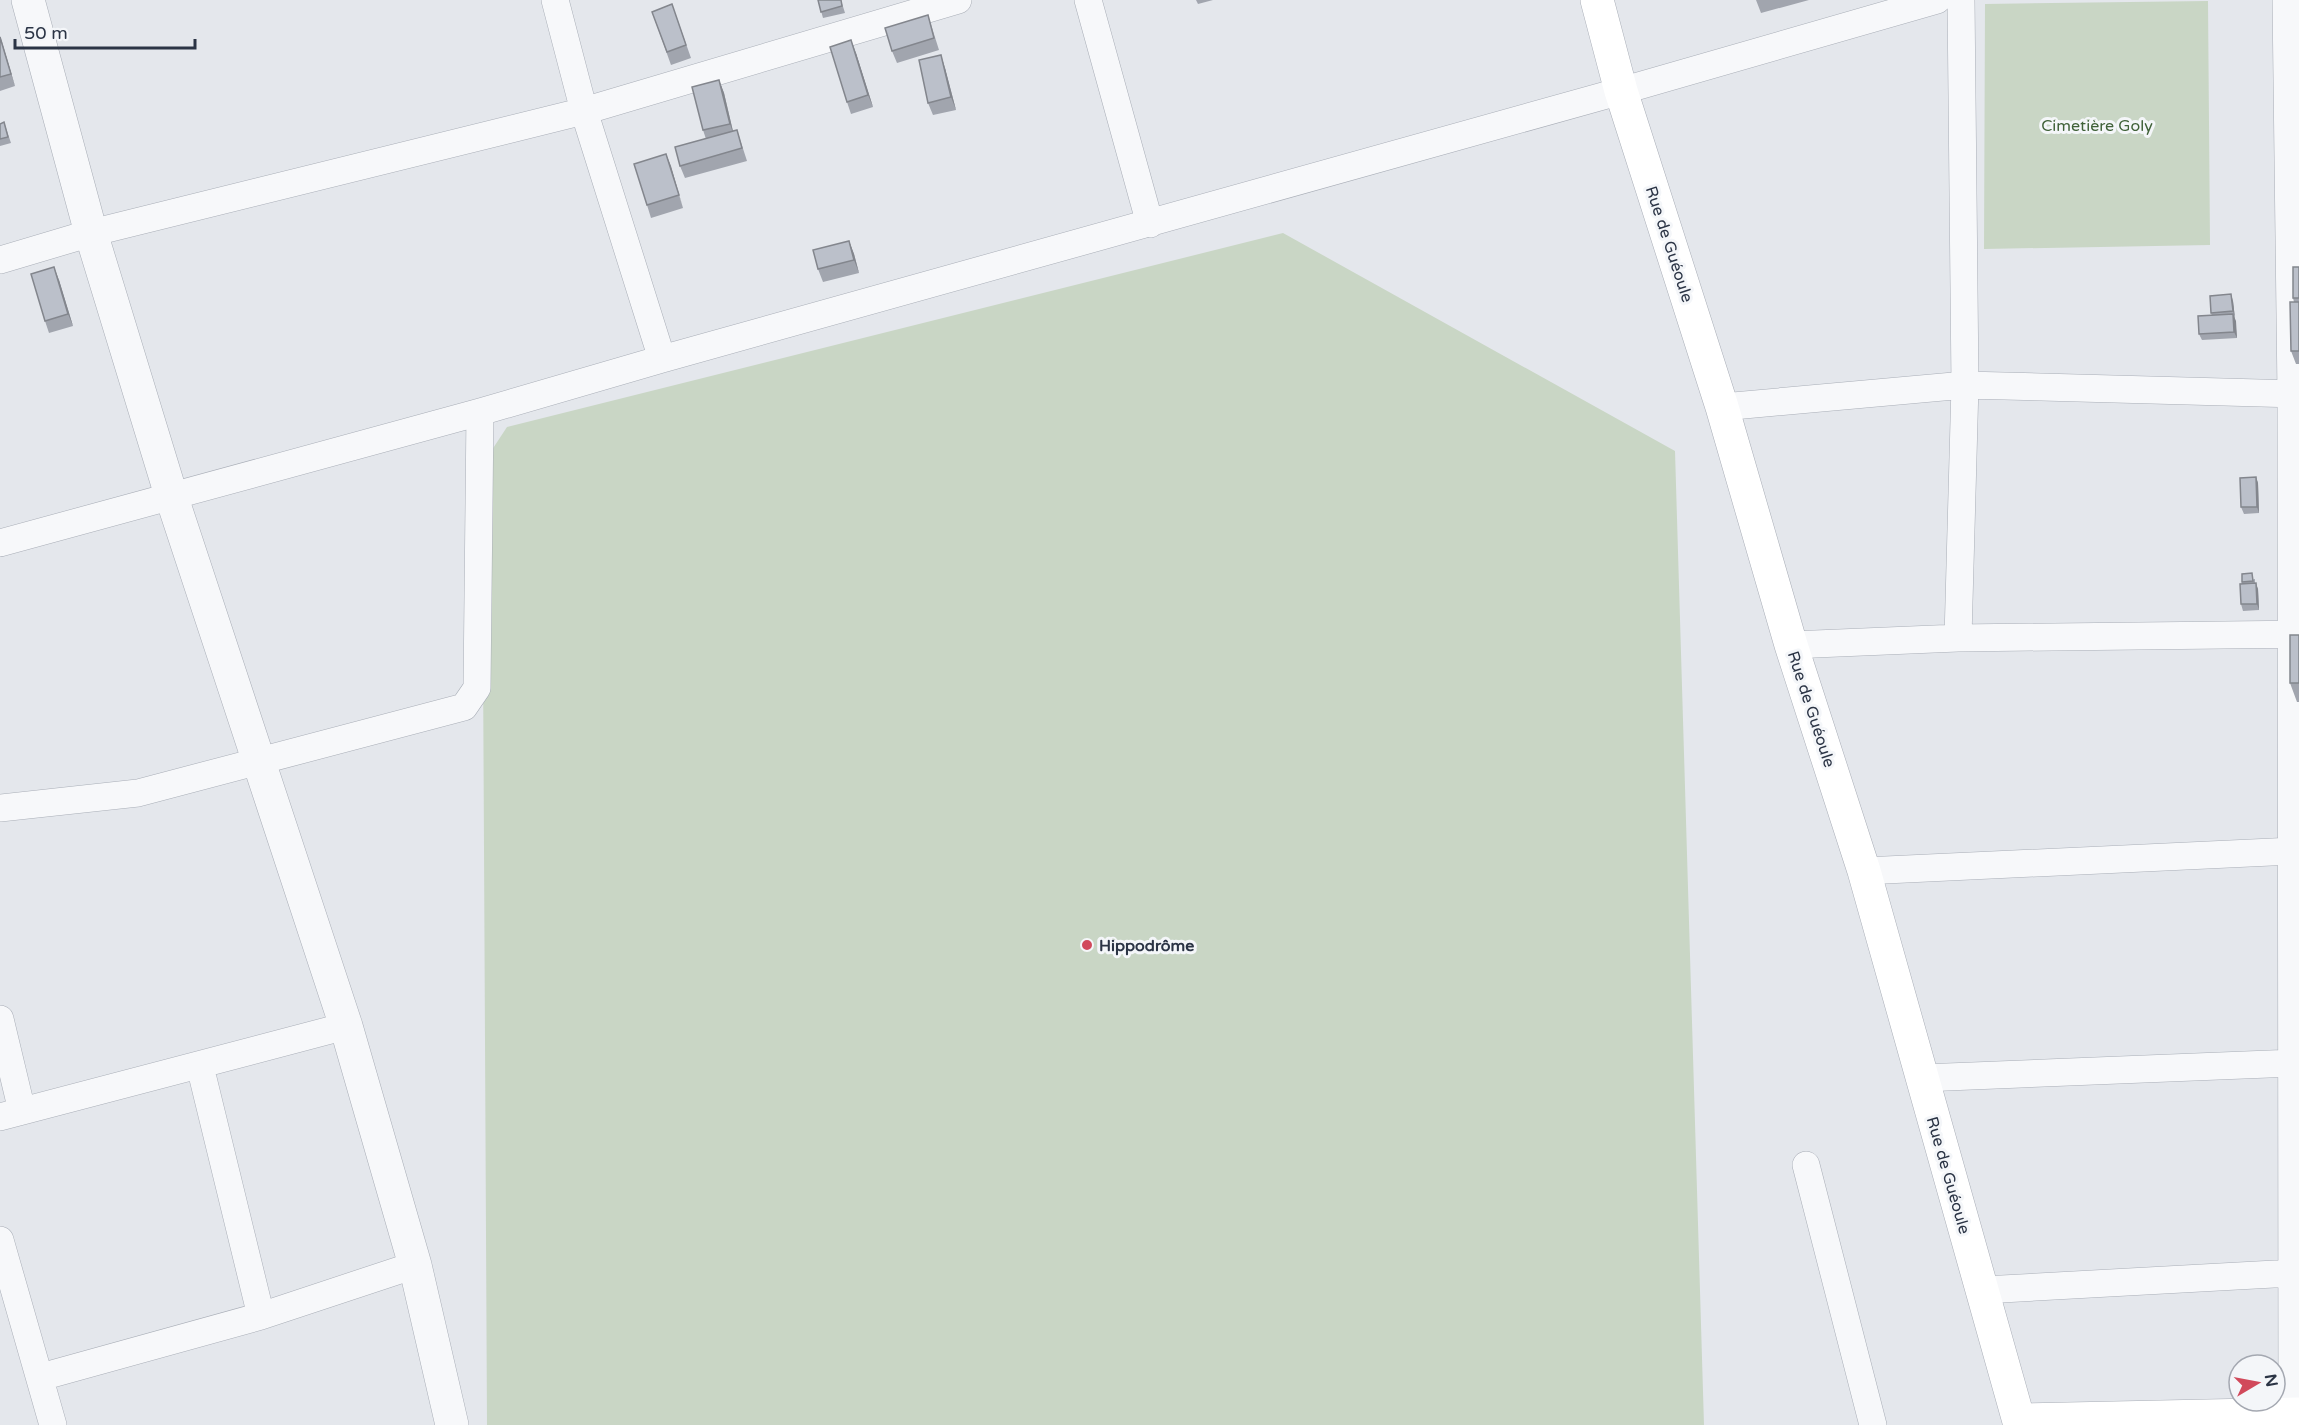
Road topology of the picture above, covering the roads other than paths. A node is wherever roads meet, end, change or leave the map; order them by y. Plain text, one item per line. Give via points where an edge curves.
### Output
1 (28, 0) edge
2 (555, 0) edge
3 (958, 0) edge
4 (1088, 0) edge
5 (1597, 0) edge
6 (1937, 0) edge
7 (1961, 0) edge
8 (2286, 0) edge
9 (1622, 92) junction
10 (584, 111) junction
11 (2293, 122) edge
12 (1149, 224) junction
13 (91, 233) junction
14 (0, 260) edge
15 (662, 359) junction
16 (1965, 386) junction
17 (2295, 394) edge
18 (1722, 407) junction
19 (480, 412) junction
20 (171, 495) junction
21 (0, 543) edge
22 (2295, 634) edge
23 (1958, 638) junction
24 (1791, 645) junction
25 (259, 760) junction
26 (0, 808) edge
27 (2293, 850) junction
28 (1864, 871) junction
29 (0, 1019) edge
30 (346, 1026) junction
31 (2294, 1063) junction
32 (200, 1066) junction
33 (1922, 1078) junction
34 (11, 1114) edge
35 (1806, 1165) dead end
36 (0, 1240) edge
37 (416, 1264) junction
38 (2291, 1273) junction
39 (1983, 1290) junction
40 (261, 1316) junction
41 (41, 1377) junction
42 (2294, 1418) edge
43 (2020, 1422) edge
44 (53, 1425) edge
45 (452, 1425) edge
46 (1873, 1425) edge

1 - 13 street
2 - 10 street
3 - 10 street
4 - 12 street
5 - 9 main road, Rue de Guéoule
6 - 9 street
7 - 16 street
8 - 11 street
9 - 12 street
9 - 18 main road, Rue de Guéoule
10 - 13 street
10 - 15 street
11 - 17 street
12 - 15 street
13 - 14 street
13 - 20 street
15 - 19 street
16 - 17 street
16 - 18 street
16 - 23 street
17 - 22 street
18 - 24 main road, Rue de Guéoule
19 - 20 street
19 - 25 street via 477,688 472,698 465,707
20 - 21 street
20 - 25 street
22 - 23 street
22 - 27 street
23 - 24 street
24 - 28 main road, Rue de Guéoule
25 - 26 street via 138,793
25 - 30 street
27 - 28 street
27 - 31 street
28 - 33 main road, Rue de Guéoule
29 - 34 street
30 - 32 street
30 - 37 street
31 - 33 street
31 - 38 street
32 - 34 street
32 - 40 street
33 - 39 main road, Rue de Guéoule
35 - 46 street
36 - 41 street
37 - 40 street
37 - 45 street
38 - 39 street
38 - 42 street
39 - 43 main road, Rue de Guéoule
40 - 41 street
41 - 44 street
42 - 43 main road

